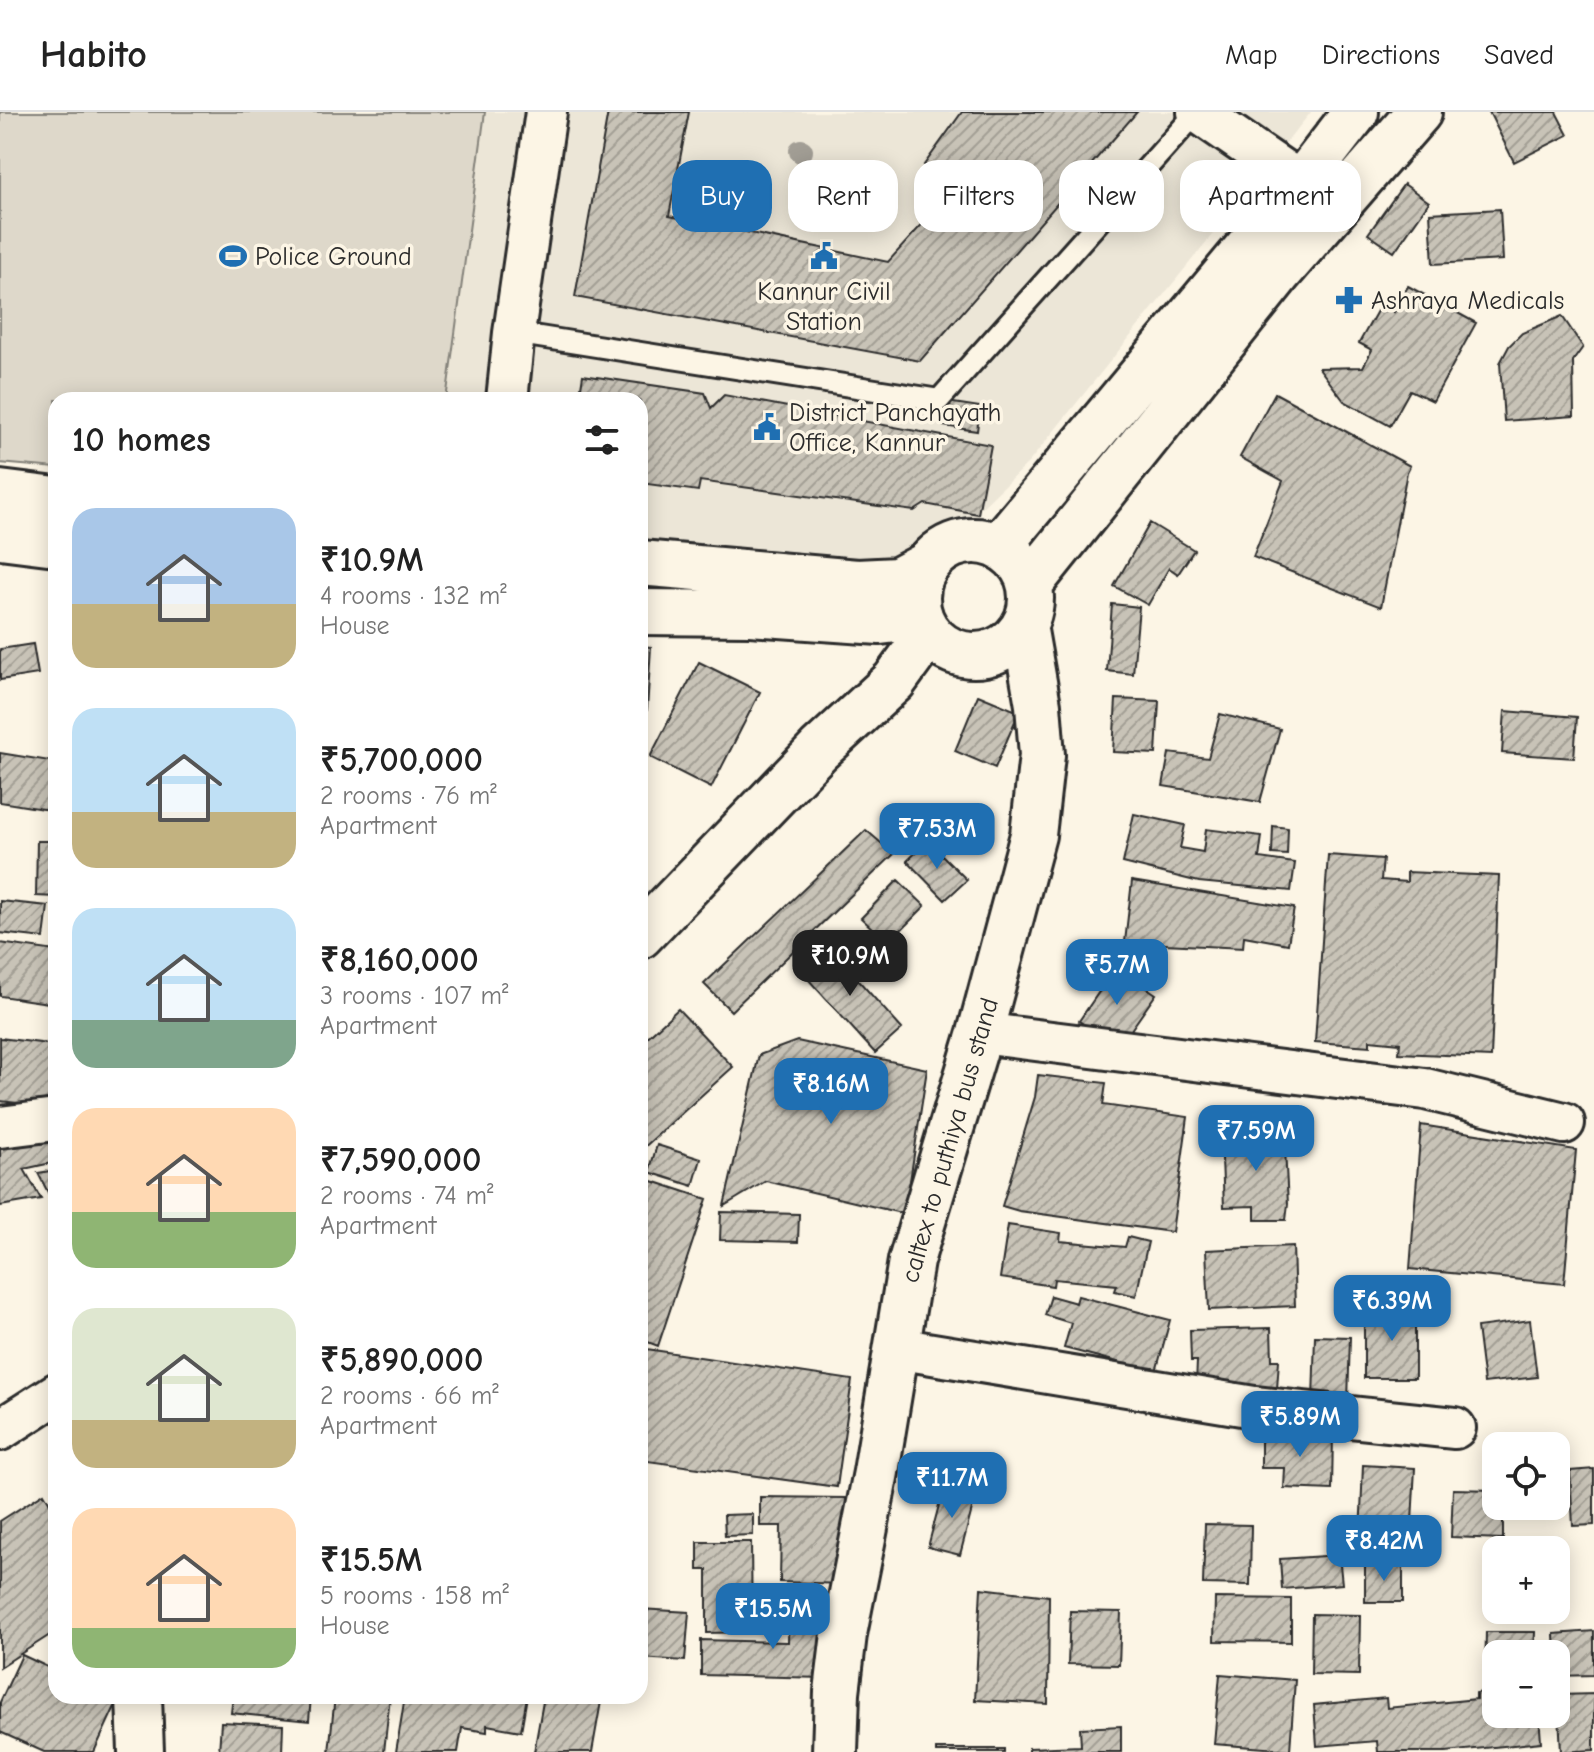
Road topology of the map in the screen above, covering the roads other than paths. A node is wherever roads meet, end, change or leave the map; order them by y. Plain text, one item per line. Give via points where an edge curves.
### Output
1 (546, 112) edge
2 (1197, 112) edge
3 (1356, 112) edge
4 (1419, 112) edge
5 (1267, 160) edge
6 (1319, 160) edge
7 (1260, 232) edge
8 (514, 333) junction
9 (508, 392) edge
10 (0, 493) edge
11 (48, 499) edge
12 (0, 536) edge
13 (48, 542) edge
14 (999, 546) junction
15 (648, 564) edge
16 (928, 564) junction
17 (1027, 605) junction
18 (648, 612) edge
19 (925, 625) junction
20 (648, 928) edge
21 (980, 1033) junction
22 (48, 1121) edge
23 (1564, 1123) dead end
24 (0, 1127) edge
25 (896, 1348) junction
26 (48, 1399) edge
27 (1455, 1428) dead end
28 (0, 1430) edge
29 (139, 1704) edge
30 (141, 1752) edge
31 (835, 1752) edge

1 - 8 street
2 - 5 street
2 - 8 lane via 939,400
3 - 6 main road
4 - 17 main road via 1279,273
7 - 14 main road
8 - 9 street
10 - 11 main road
12 - 13 main road
14 - 16 main road via 960,543 942,550
14 - 17 main road via 1018,562
15 - 16 main road via 857,582 898,580
16 - 19 main road via 917,598
17 - 19 main road via 1015,638 987,654 955,652
17 - 21 main road, caltex to puthiya bus stand via 1042,755 1033,835
18 - 19 main road
19 - 20 main road via 894,681 819,750
21 - 23 street via 1425,1089
21 - 25 main road, caltex to puthiya bus stand via 911,1261
22 - 24 street
25 - 27 street via 1254,1407
25 - 31 main road, caltex to puthiya bus stand via 844,1634
26 - 28 street
29 - 30 main road

